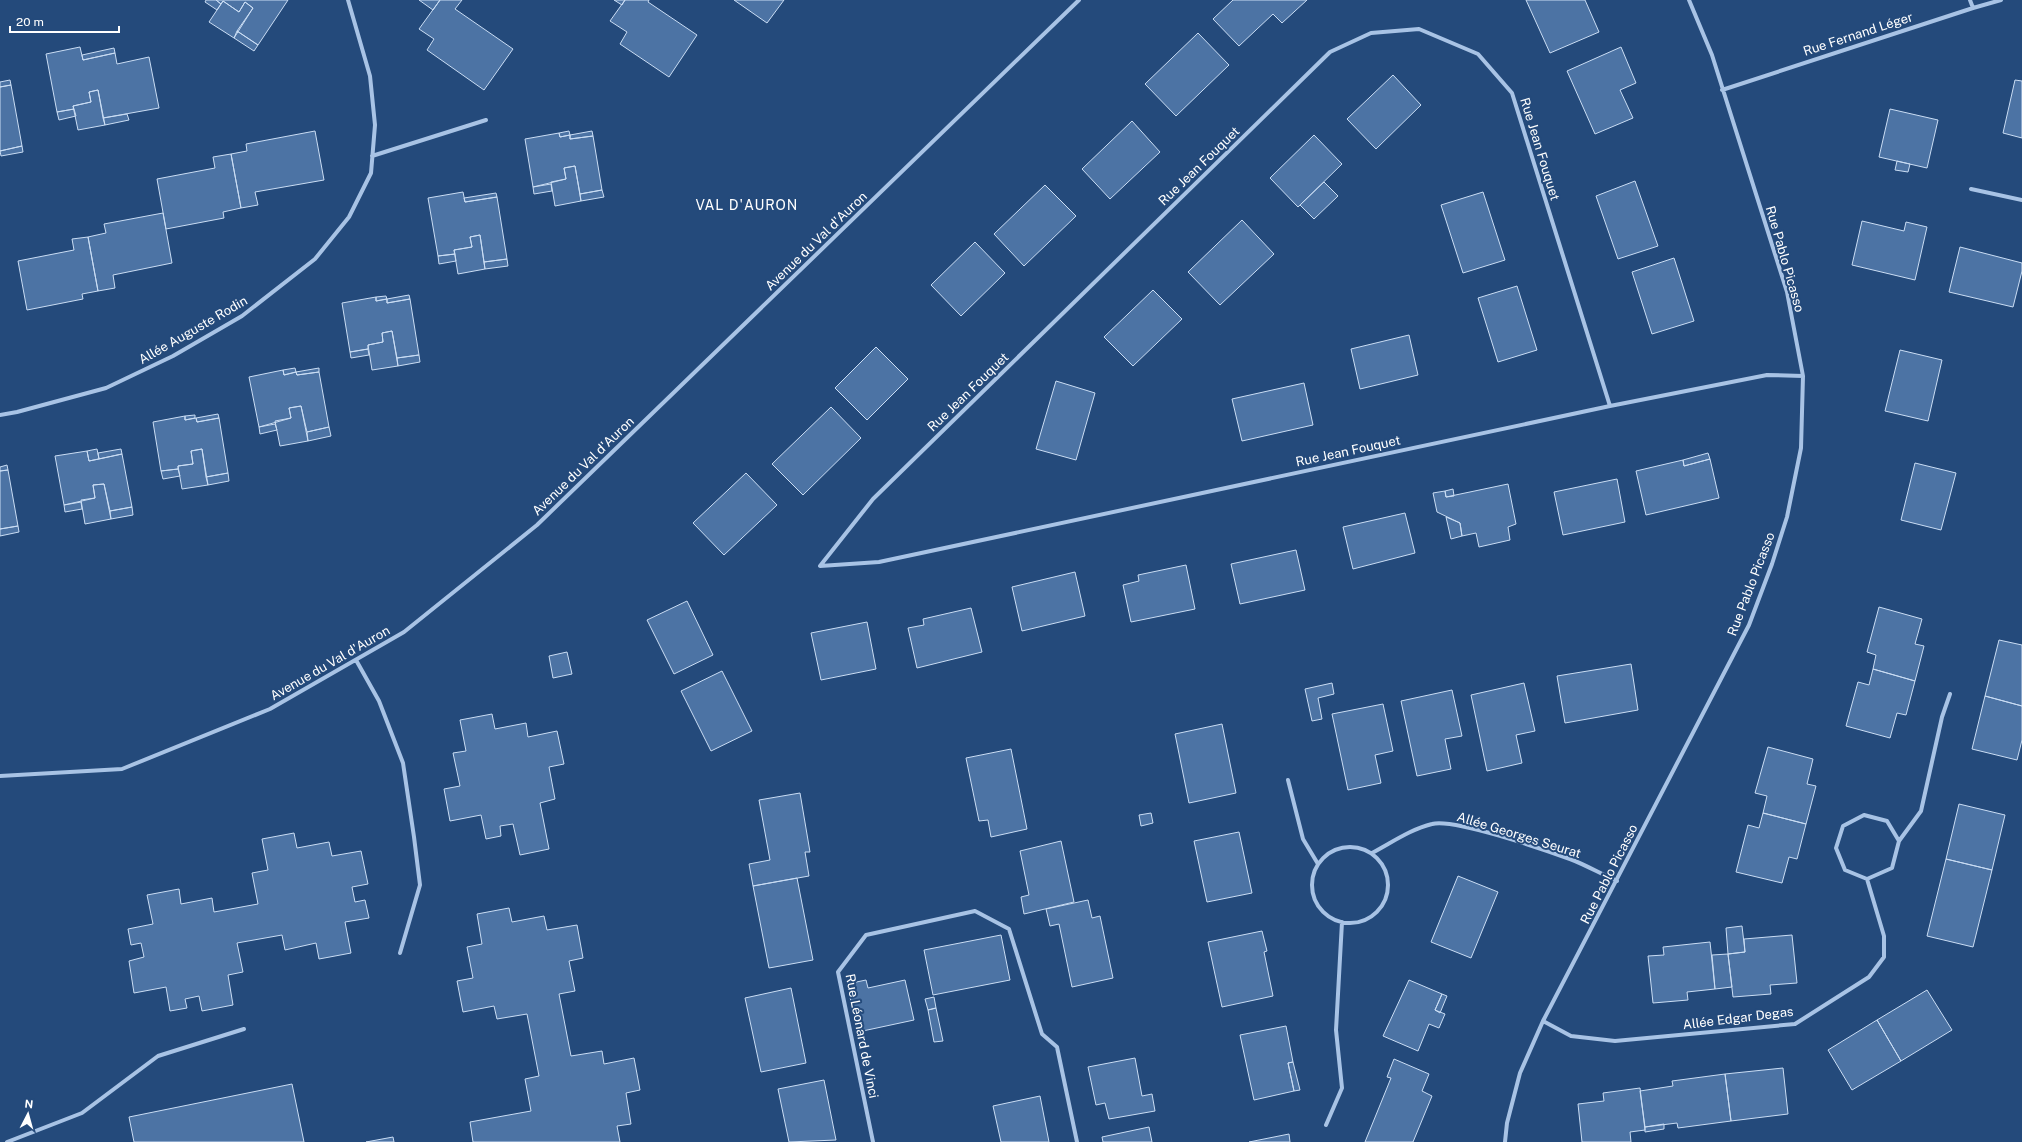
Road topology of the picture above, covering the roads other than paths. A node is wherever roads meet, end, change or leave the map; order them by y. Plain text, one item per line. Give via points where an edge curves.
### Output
1 (348, 0) edge
2 (1080, 0) edge
3 (1689, 0) edge
4 (1970, 0) edge
5 (2001, 0) edge
6 (1973, 8) junction
7 (1722, 90) junction
8 (486, 120) dead end
9 (372, 156) junction
10 (1972, 189) dead end
11 (2022, 200) edge
12 (1803, 376) junction
13 (1610, 406) junction
14 (0, 415) edge
15 (356, 660) junction
16 (1950, 694) dead end
17 (0, 776) edge
18 (1288, 780) dead end
19 (1899, 841) junction
20 (1372, 853) junction
21 (1318, 864) junction
22 (1867, 879) junction
23 (1617, 881) junction
24 (1342, 922) junction
25 (400, 953) dead end
26 (1543, 1021) junction
27 (244, 1029) dead end
28 (1326, 1125) dead end
29 (7, 1142) edge
30 (873, 1142) edge
31 (1077, 1142) edge
32 (1505, 1142) edge

1 - 9 street, Allée Auguste Rodin via 370,76 375,125
2 - 15 street, Avenue du Val d'Auron via 537,525 404,632
3 - 7 street, Rue Pablo Picasso via 1704,33
4 - 6 street
5 - 6 street, Rue Fernand Léger
6 - 7 street, Rue Fernand Léger
7 - 12 street, Rue Pablo Picasso via 1787,292
8 - 9 street
9 - 14 street, Allée Auguste Rodin via 371,173 349,217 316,259 242,316 173,356 106,388
10 - 11 street
12 - 13 street, Rue Jean Fouquet via 1767,375
12 - 23 street, Rue Pablo Picasso via 1801,448 1787,517 1772,564 1748,625
13 - 13 street, Rue Jean Fouquet via 879,562 820,566 873,499 1330,52 1371,33 1419,29 1478,54 1512,93
15 - 17 street, Avenue du Val d'Auron via 270,709 122,769
15 - 25 street via 379,701 403,762 420,885
16 - 19 street via 1942,718 1922,811
18 - 21 street via 1303,839
19 - 22 street via 1892,868
19 - 22 street via 1887,821 1864,815 1843,826 1836,848 1845,870
20 - 21 street via 1361,848 1337,849 1326,855
20 - 23 street, Allée Georges Seurat via 1433,823 1450,823 1570,859
20 - 24 street via 1387,874 1385,900 1378,911 1367,919
21 - 24 street via 1311,887 1314,898 1321,910
22 - 26 street, Allée Edgar Degas via 1884,936 1884,957 1870,977 1795,1024 1615,1041 1571,1036
23 - 26 street, Rue Pablo Picasso
24 - 28 street via 1336,1030 1342,1088
26 - 32 street, Rue Pablo Picasso via 1520,1073 1507,1123
27 - 29 street via 158,1056 82,1113
30 - 31 street, Rue Léonard de Vinci via 838,972 866,935 975,911 1009,929 1042,1034 1057,1047

